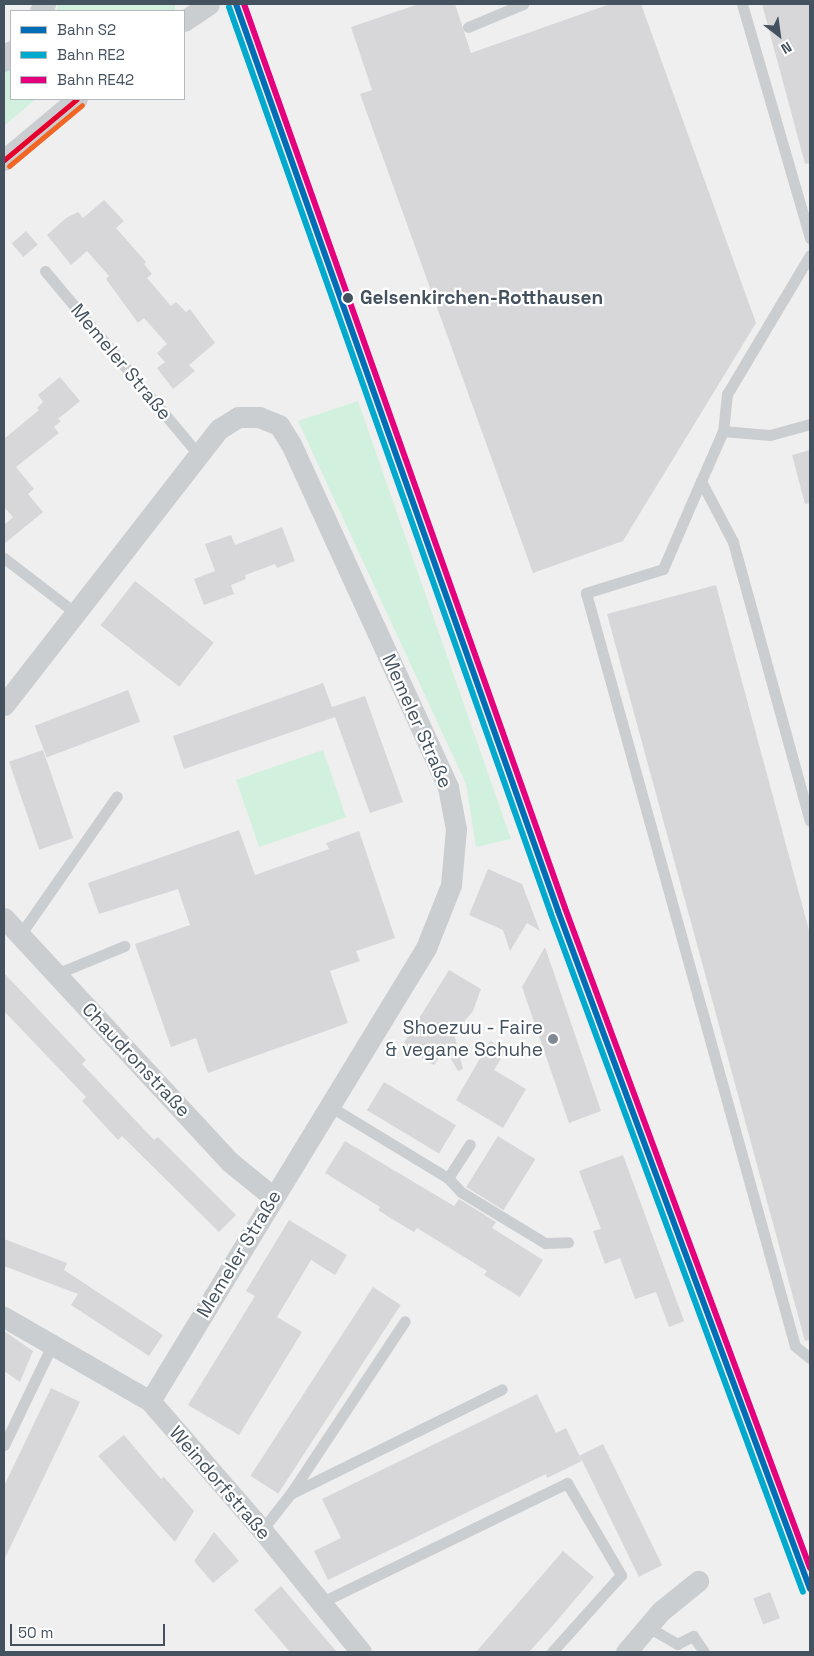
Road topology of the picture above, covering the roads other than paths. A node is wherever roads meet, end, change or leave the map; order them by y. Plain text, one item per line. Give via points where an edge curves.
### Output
1 (523, 4) edge
2 (742, 4) edge
3 (468, 27) dead end
4 (76, 100) edge
5 (4, 160) edge
6 (810, 238) edge
7 (810, 255) edge
8 (45, 271) dead end
9 (810, 424) edge
10 (723, 431) junction
11 (198, 454) junction
12 (701, 481) junction
13 (4, 558) edge
14 (74, 612) junction
15 (4, 704) edge
16 (117, 796) dead end
17 (810, 821) edge
18 (4, 918) edge
19 (20, 935) junction
20 (124, 946) dead end
21 (56, 974) junction
22 (331, 1107) junction
23 (470, 1144) dead end
24 (448, 1178) junction
25 (273, 1197) junction
26 (568, 1242) dead end
27 (4, 1317) edge
28 (405, 1321) dead end
29 (54, 1343) junction
30 (810, 1358) edge
31 (502, 1389) dead end
32 (150, 1401) junction
33 (4, 1445) edge
34 (291, 1494) junction
35 (262, 1530) junction
36 (698, 1581) dead end
37 (320, 1603) junction
38 (648, 1627) junction
39 (361, 1652) edge
40 (552, 1652) edge
41 (626, 1652) edge
42 (704, 1652) edge

1 - 3 lane
2 - 6 lane
4 - 5 street
7 - 10 lane via 727,394
8 - 11 lane, Memeler Straße
9 - 10 lane via 770,435
10 - 12 lane
11 - 14 street, Memeler Straße
11 - 22 street, Memeler Straße via 219,429 238,417 259,417 279,424 448,786 456,829 451,885 426,948
12 - 17 lane via 733,542
12 - 30 lane via 663,569 586,593 795,1346
13 - 14 lane
14 - 15 street, Memeler Straße
16 - 19 lane
18 - 19 street, Chaudronstraße
19 - 21 street, Chaudronstraße
20 - 21 lane
21 - 25 street, Chaudronstraße via 230,1162
22 - 24 lane
22 - 25 street, Memeler Straße
23 - 24 lane
24 - 26 lane via 461,1192 545,1243
25 - 32 street, Memeler Straße
27 - 29 street, Weindorfstraße
28 - 34 lane
29 - 32 street, Weindorfstraße
29 - 33 lane
31 - 34 lane
32 - 35 street, Weindorfstraße
34 - 35 lane
35 - 37 street, Weindorfstraße
36 - 38 street via 661,1611
37 - 39 street, Weindorfstraße
37 - 40 lane via 567,1482 621,1575
38 - 41 street
38 - 42 lane via 676,1644 693,1636

